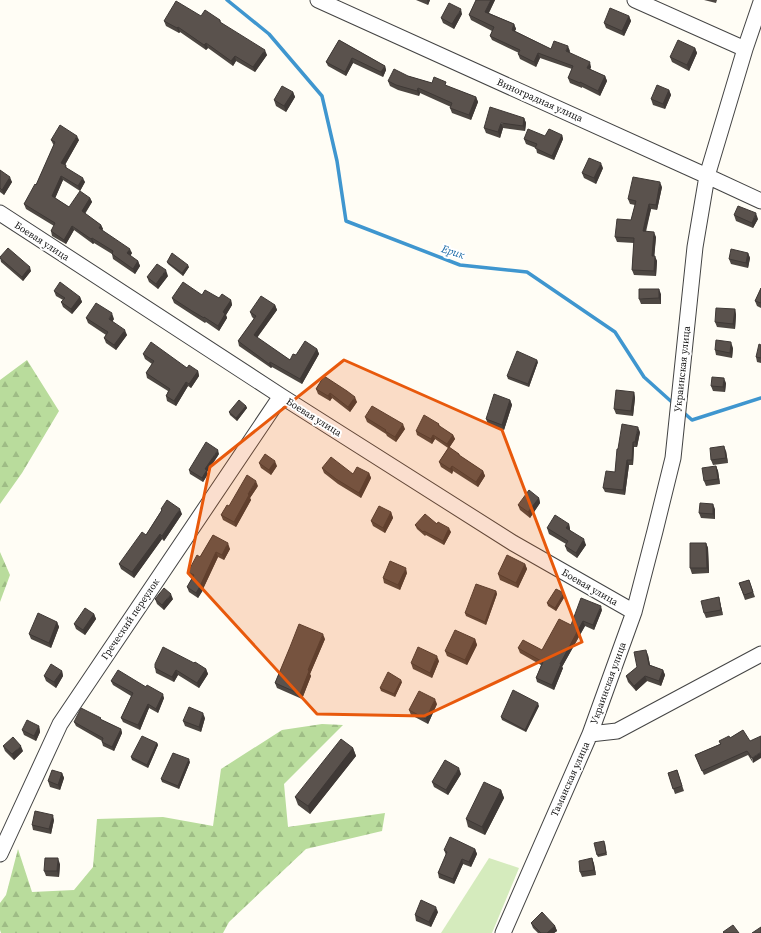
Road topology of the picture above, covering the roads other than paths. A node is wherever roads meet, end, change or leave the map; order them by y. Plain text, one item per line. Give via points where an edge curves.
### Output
1 (318, 0) edge
2 (634, 0) edge
3 (761, 2) edge
4 (745, 49) junction
5 (707, 176) junction
6 (761, 201) edge
7 (0, 213) edge
8 (281, 396) junction
9 (634, 612) junction
10 (761, 654) edge
11 (590, 734) junction
12 (0, 854) edge
13 (503, 933) edge

1 - 5 street, Виноградная улица
2 - 4 street
3 - 4 street, Украинская улица
4 - 5 street, Украинская улица
5 - 6 street, Виноградная улица
5 - 9 street, Украинская улица via 695,247 673,458
7 - 8 street, Боевая улица
8 - 9 street, Боевая улица via 513,543
8 - 12 street, Греческий переулок via 60,724
9 - 11 street, Украинская улица
10 - 11 street, Таманская улица via 617,731
11 - 13 street, Таманская улица

